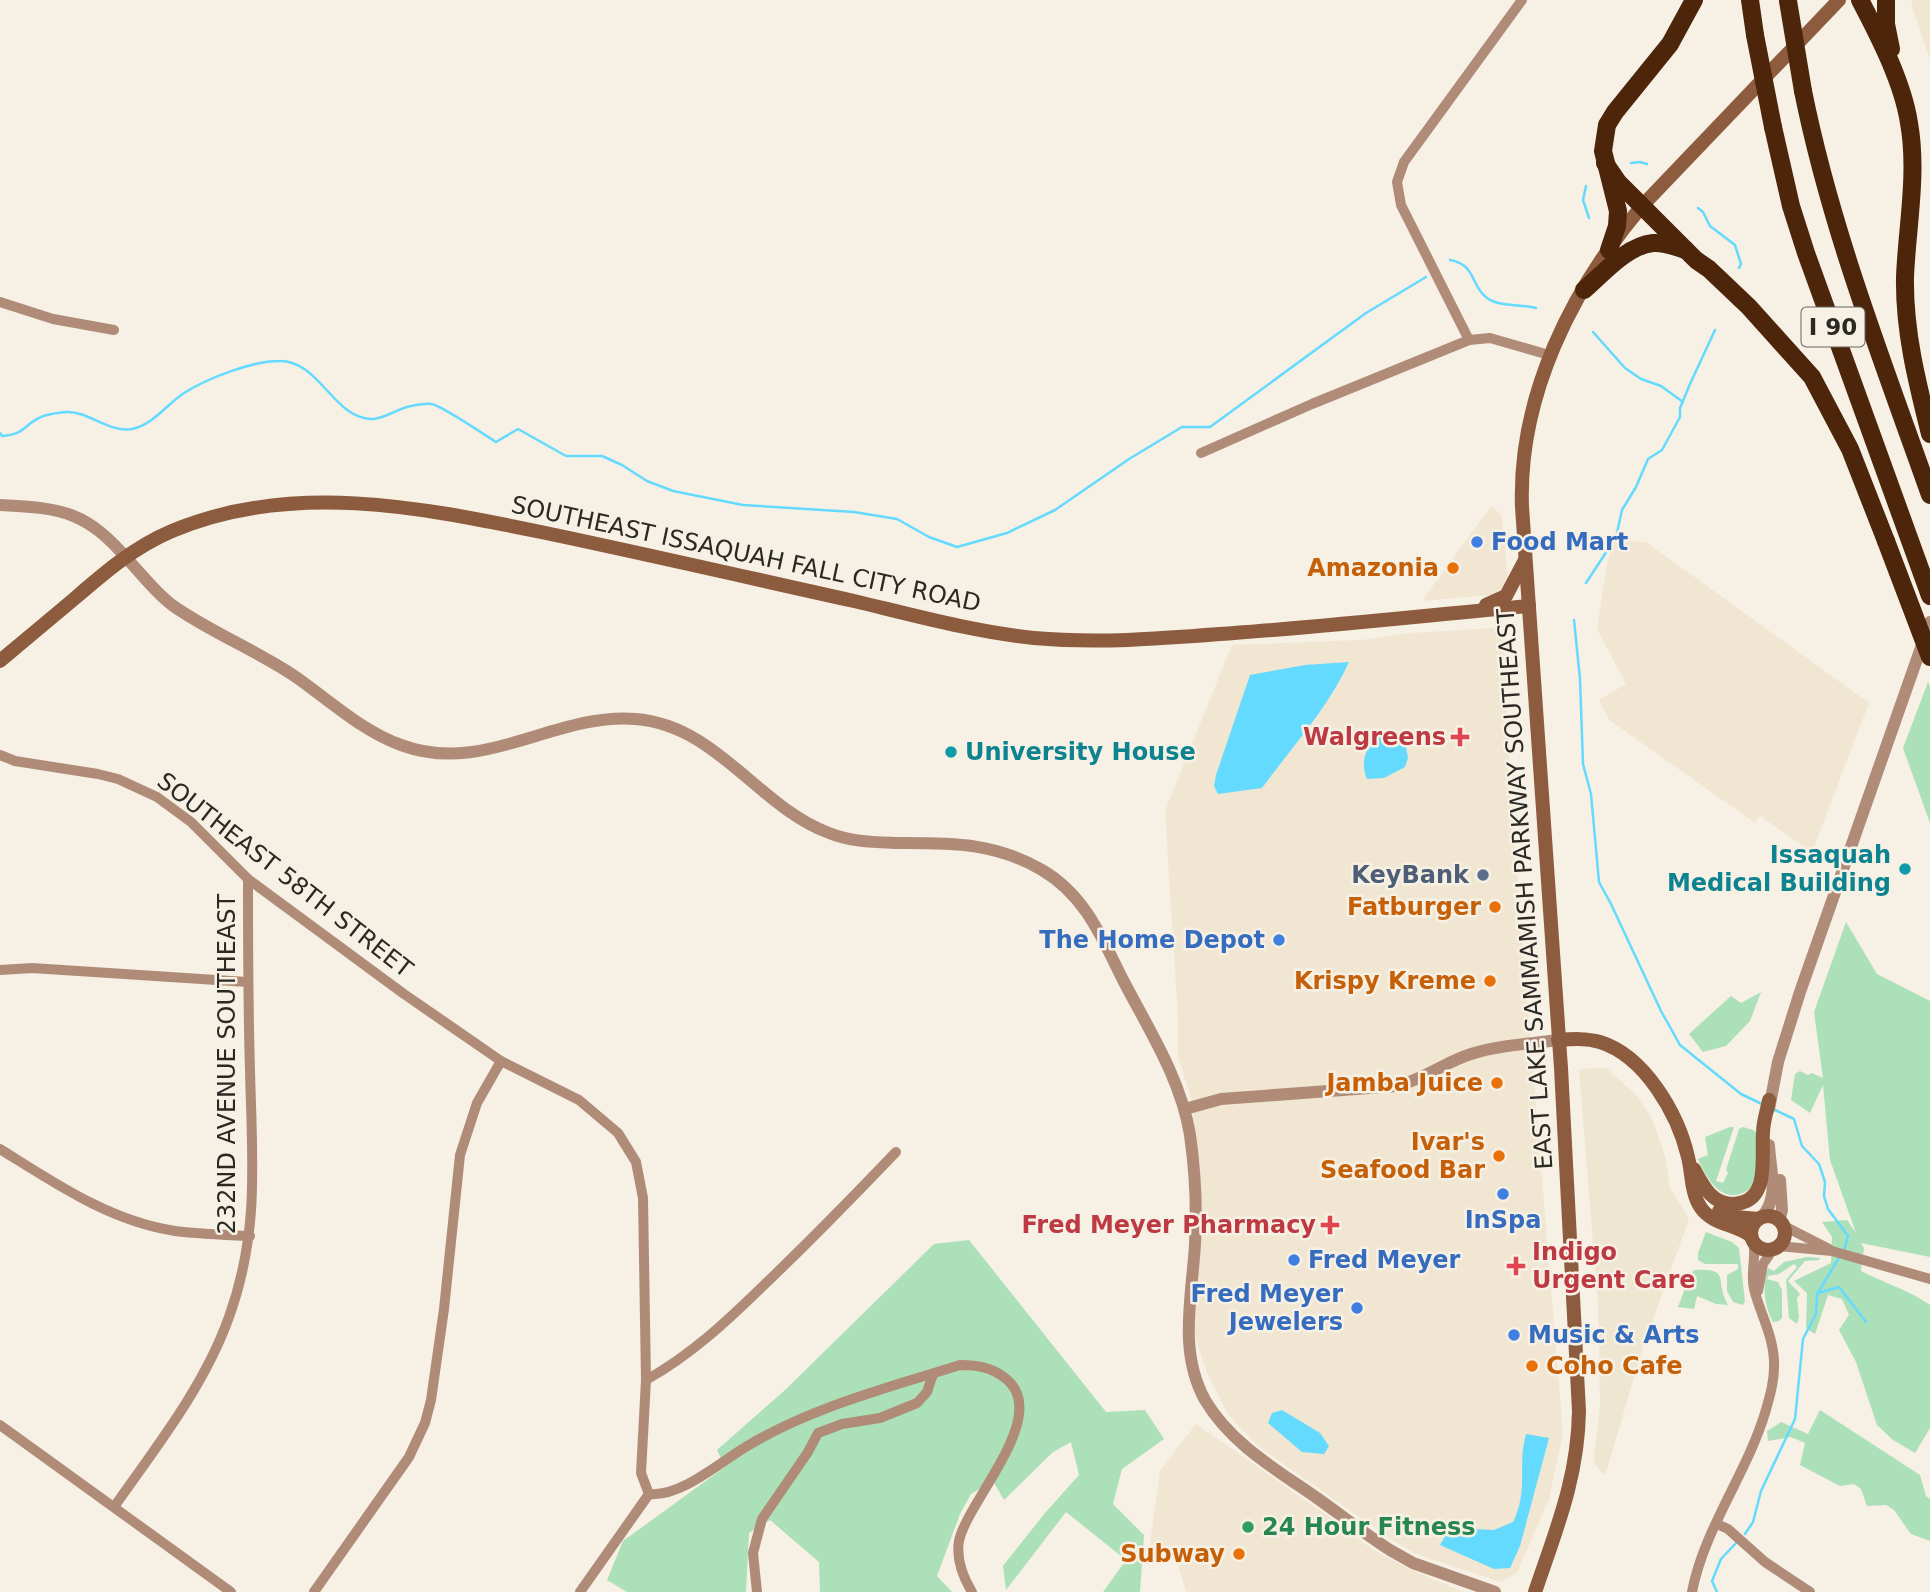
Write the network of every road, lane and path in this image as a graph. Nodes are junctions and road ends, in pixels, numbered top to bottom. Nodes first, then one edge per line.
1 (1522, 0) edge
2 (1694, 0) edge
3 (1750, 0) edge
4 (1788, 0) edge
5 (1860, 0) edge
6 (1886, 0) edge
7 (1840, 1) edge
8 (1895, 77) junction
9 (1605, 163) junction
10 (1642, 206) junction
11 (1609, 250) junction
12 (1691, 255) junction
13 (1584, 290) junction
14 (0, 302) edge
15 (114, 330) dead end
16 (1469, 340) junction
17 (1549, 355) junction
18 (1930, 435) edge
19 (1201, 453) dead end
20 (1930, 495) edge
21 (0, 505) edge
22 (125, 556) junction
23 (1526, 558) junction
24 (1930, 596) edge
25 (1529, 606) junction
26 (1464, 612) junction
27 (1930, 622) edge
28 (1930, 657) edge
29 (0, 661) edge
30 (0, 755) edge
31 (248, 879) junction
32 (0, 970) edge
33 (247, 982) junction
34 (1558, 1040) junction
35 (502, 1061) junction
36 (1770, 1096) joint
37 (1185, 1109) junction
38 (1767, 1121) junction
39 (1769, 1138) junction
40 (0, 1149) edge
41 (896, 1152) dead end
42 (1689, 1159) junction
43 (1694, 1190) junction
44 (1760, 1218) junction
45 (1781, 1223) junction
46 (250, 1236) junction
47 (1752, 1238) junction
48 (1814, 1245) junction
49 (1776, 1247) junction
50 (1930, 1279) edge
51 (1757, 1299) junction
52 (933, 1374) junction
53 (646, 1380) junction
54 (0, 1426) edge
55 (649, 1494) junction
56 (114, 1507) junction
57 (1717, 1524) junction
58 (231, 1592) edge
59 (314, 1592) edge
60 (580, 1592) edge
61 (758, 1592) edge
62 (972, 1592) edge
63 (1495, 1592) edge
64 (1535, 1592) edge
65 (1692, 1592) edge
66 (1810, 1592) edge

1 - 16 street
2 - 9 highway
3 - 24 highway, I 90, bridge
4 - 20 highway, I 90, bridge
5 - 8 highway
6 - 8 highway
7 - 10 main road, EAST LAKE SAMMAMISH PARKWAY SOUTHEAST
8 - 18 highway
9 - 10 highway
9 - 11 highway
10 - 11 main road, EAST LAKE SAMMAMISH PARKWAY SOUTHEAST
10 - 12 highway
11 - 13 main road, EAST LAKE SAMMAMISH PARKWAY SOUTHEAST
12 - 13 highway
12 - 28 highway, bridge
13 - 17 main road, EAST LAKE SAMMAMISH PARKWAY SOUTHEAST
14 - 15 street
16 - 17 street
16 - 19 street
17 - 23 main road, EAST LAKE SAMMAMISH PARKWAY SOUTHEAST
21 - 22 street
22 - 26 main road, SOUTHEAST ISSAQUAH FALL CITY ROAD
22 - 29 main road, SOUTHEAST ISSAQUAH FALL CITY ROAD
22 - 37 street
23 - 25 main road, EAST LAKE SAMMAMISH PARKWAY SOUTHEAST
23 - 26 main road
25 - 26 main road, SOUTHEAST ISSAQUAH FALL CITY ROAD
25 - 34 main road, EAST LAKE SAMMAMISH PARKWAY SOUTHEAST
27 - 36 street
30 - 31 street, SOUTHEAST 58TH STREET
31 - 33 street, 232ND AVENUE SOUTHEAST
31 - 35 street, SOUTHEAST 58TH STREET
32 - 33 street
33 - 46 street, 232ND AVENUE SOUTHEAST
34 - 37 street
34 - 42 main road
34 - 64 main road, EAST LAKE SAMMAMISH PARKWAY SOUTHEAST
35 - 53 street, SOUTHEAST 58TH STREET
35 - 59 street
36 - 38 main road
37 - 63 street
38 - 39 street
38 - 42 main road
39 - 44 street
39 - 45 street
40 - 46 street
41 - 53 street
42 - 43 main road
43 - 44 main road
43 - 47 main road
44 - 45 main road
44 - 47 main road
45 - 48 street
45 - 49 main road
46 - 56 street, 232ND AVENUE SOUTHEAST
47 - 49 main road
47 - 51 street
48 - 49 street
48 - 50 street
49 - 51 street
51 - 57 street
52 - 55 street
52 - 61 street
52 - 62 street
53 - 55 street
54 - 56 street
55 - 60 street
56 - 58 street
57 - 65 street
57 - 66 street

